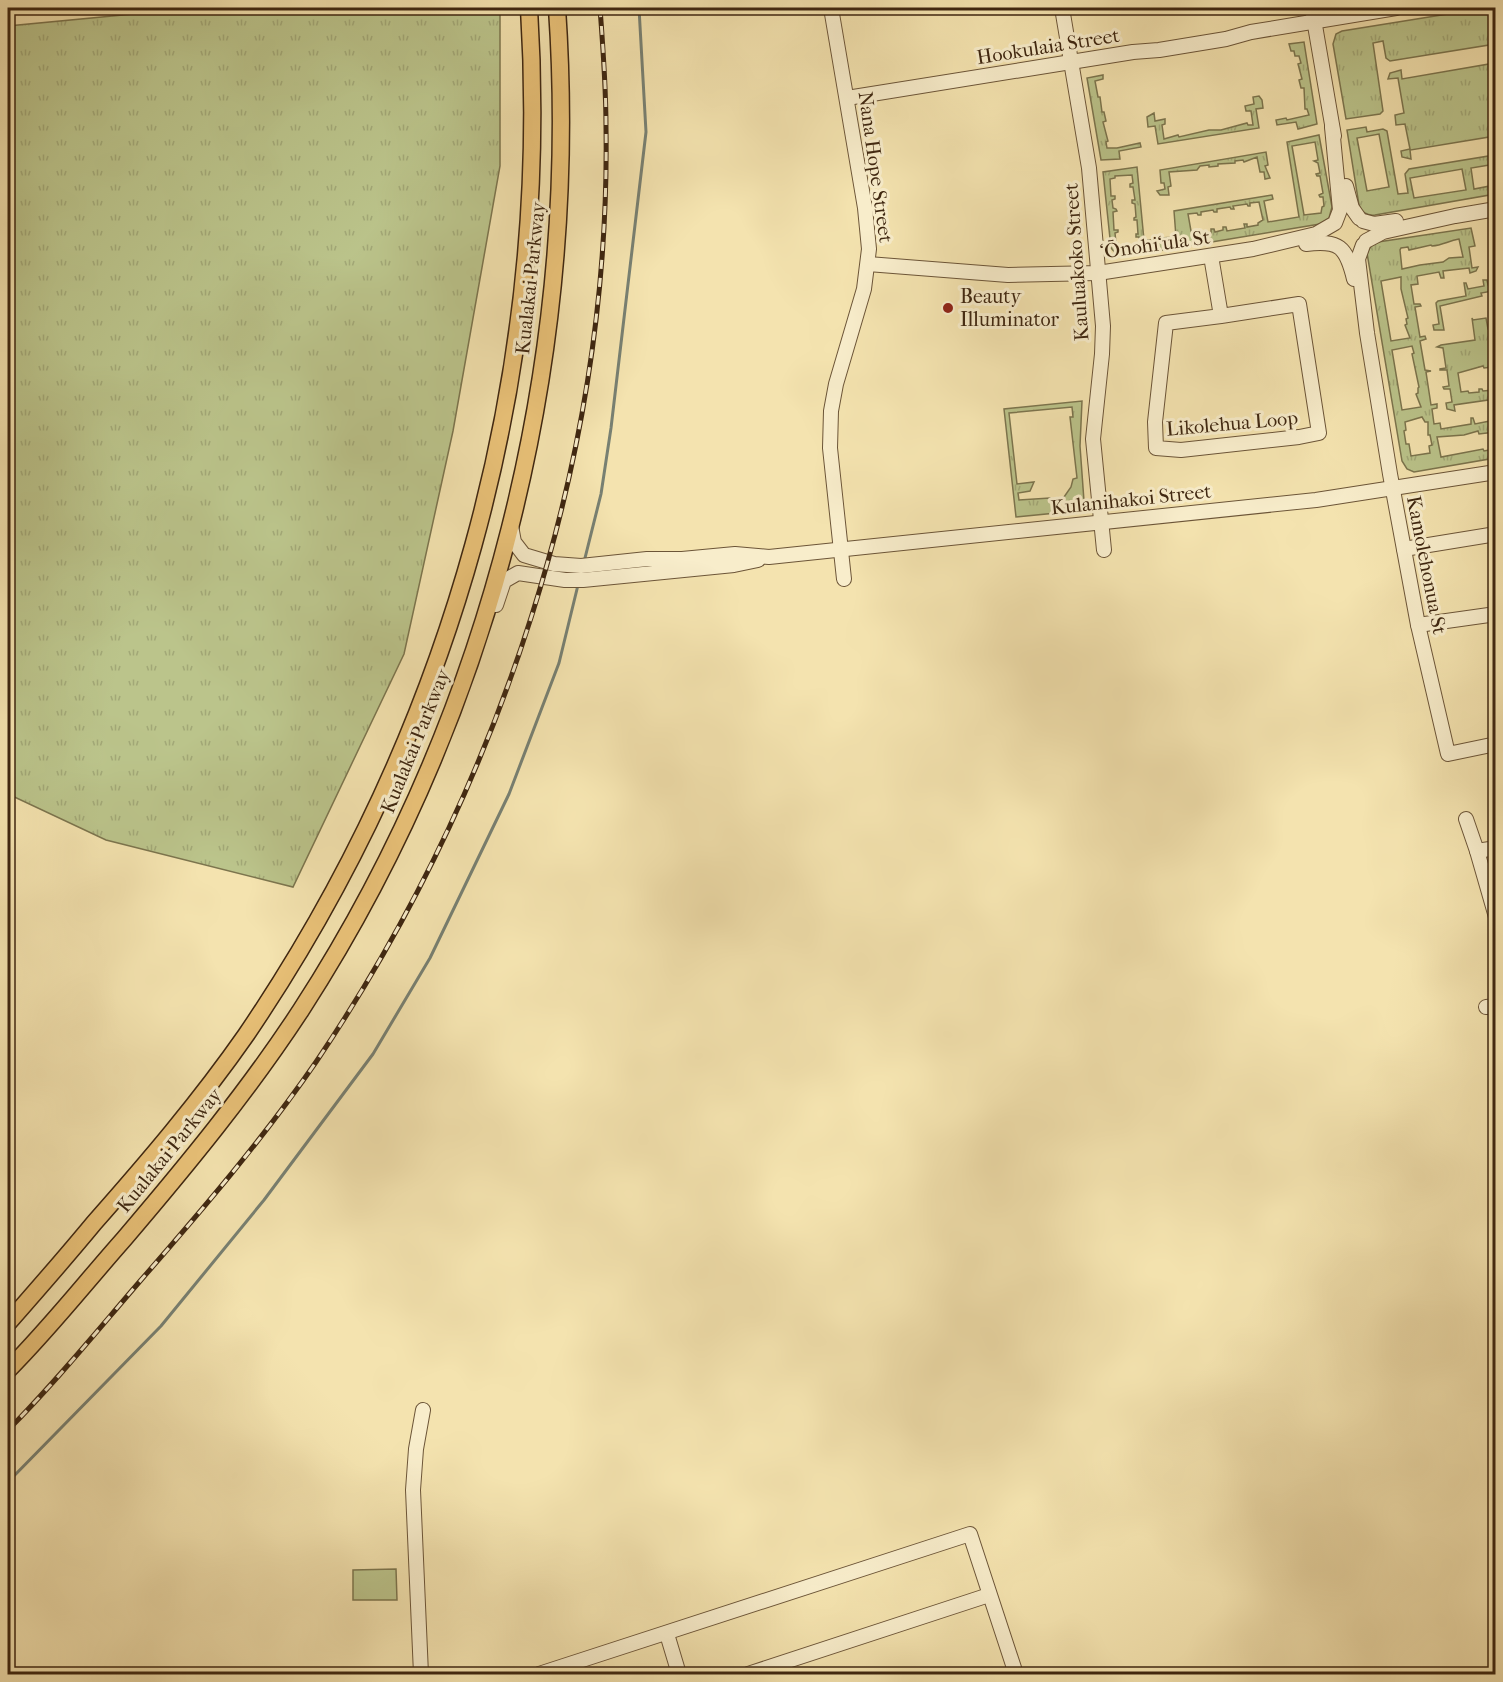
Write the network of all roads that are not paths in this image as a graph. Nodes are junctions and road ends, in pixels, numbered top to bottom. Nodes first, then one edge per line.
1 (529, 8) edge
2 (557, 8) edge
3 (831, 8) edge
4 (1062, 8) edge
5 (1396, 8) edge
6 (1313, 14) edge
7 (1071, 62) junction
8 (847, 98) junction
9 (1332, 127) junction
10 (1496, 209) edge
11 (1455, 216) junction
12 (1361, 219) junction
13 (1335, 223) junction
14 (1364, 243) junction
15 (1339, 247) junction
16 (1253, 249) junction
17 (1211, 256) junction
18 (868, 264) junction
19 (1098, 273) junction
20 (1221, 316) junction
21 (1367, 333) junction
22 (1496, 472) edge
23 (1392, 489) junction
24 (513, 516) junction
25 (1101, 522) junction
26 (1496, 534) edge
27 (841, 549) junction
28 (1404, 549) junction
29 (1104, 550) dead end
30 (769, 557) junction
31 (844, 579) dead end
32 (1496, 614) edge
33 (1418, 625) junction
34 (444, 732) junction
35 (1496, 744) edge
36 (1466, 819) dead end
37 (1496, 848) edge
38 (1477, 851) junction
39 (1496, 917) edge
40 (8, 1323) edge
41 (8, 1370) edge
42 (423, 1410) dead end
43 (989, 1595) junction
44 (667, 1634) junction
45 (421, 1674) edge
46 (539, 1674) edge
47 (679, 1674) edge
48 (748, 1674) edge
49 (1016, 1674) edge

1 - 40 main road, Kualakai Parkway
2 - 24 main road, Kualakai Parkway
3 - 8 street, Nana Hope Street
4 - 7 street, Kauluakoko Street
5 - 6 street, Hookulaia Street
6 - 7 street, Hookulaia Street
6 - 9 street
7 - 8 street, Hookulaia Street
7 - 19 street, Kauluakoko Street
8 - 18 street, Nana Hope Street
9 - 12 street
9 - 13 street
10 - 11 street
11 - 12 street
11 - 14 street
12 - 13 street
12 - 14 street
13 - 15 street
13 - 16 street, ‘Ōnohi‘ula St
14 - 15 street
14 - 21 street, Kamolehonua St
15 - 16 street
15 - 21 street, Kamolehonua St
16 - 17 street, ‘Ōnohi‘ula St
17 - 19 street, ‘Ōnohi‘ula St
17 - 20 street
18 - 19 street, ‘Ōnohi‘ula St
18 - 27 street, Nana Hope Street
19 - 25 street, Kauluakoko Street
20 - 20 street, Likolehua Loop
21 - 23 street, Kamolehonua St
22 - 23 street, Kulanihakoi Street
23 - 25 street, Kulanihakoi Street
23 - 28 street, Kamolehonua St
24 - 30 street, Kulanihakoi Street
24 - 34 main road, Kualakai Parkway
25 - 27 street, Kulanihakoi Street
25 - 29 street, Kauluakoko Street
26 - 28 street
27 - 30 street, Kulanihakoi Street
27 - 31 street, Nana Hope Street
28 - 33 street, Kamolehonua St
30 - 34 street, Kulanihakoi Street
32 - 33 street
33 - 35 street, Kamolehonua St
34 - 41 main road, Kualakai Parkway
36 - 38 street
37 - 38 street
38 - 39 street
42 - 45 street
43 - 44 street
43 - 48 street
43 - 49 street
44 - 46 street
44 - 47 street

